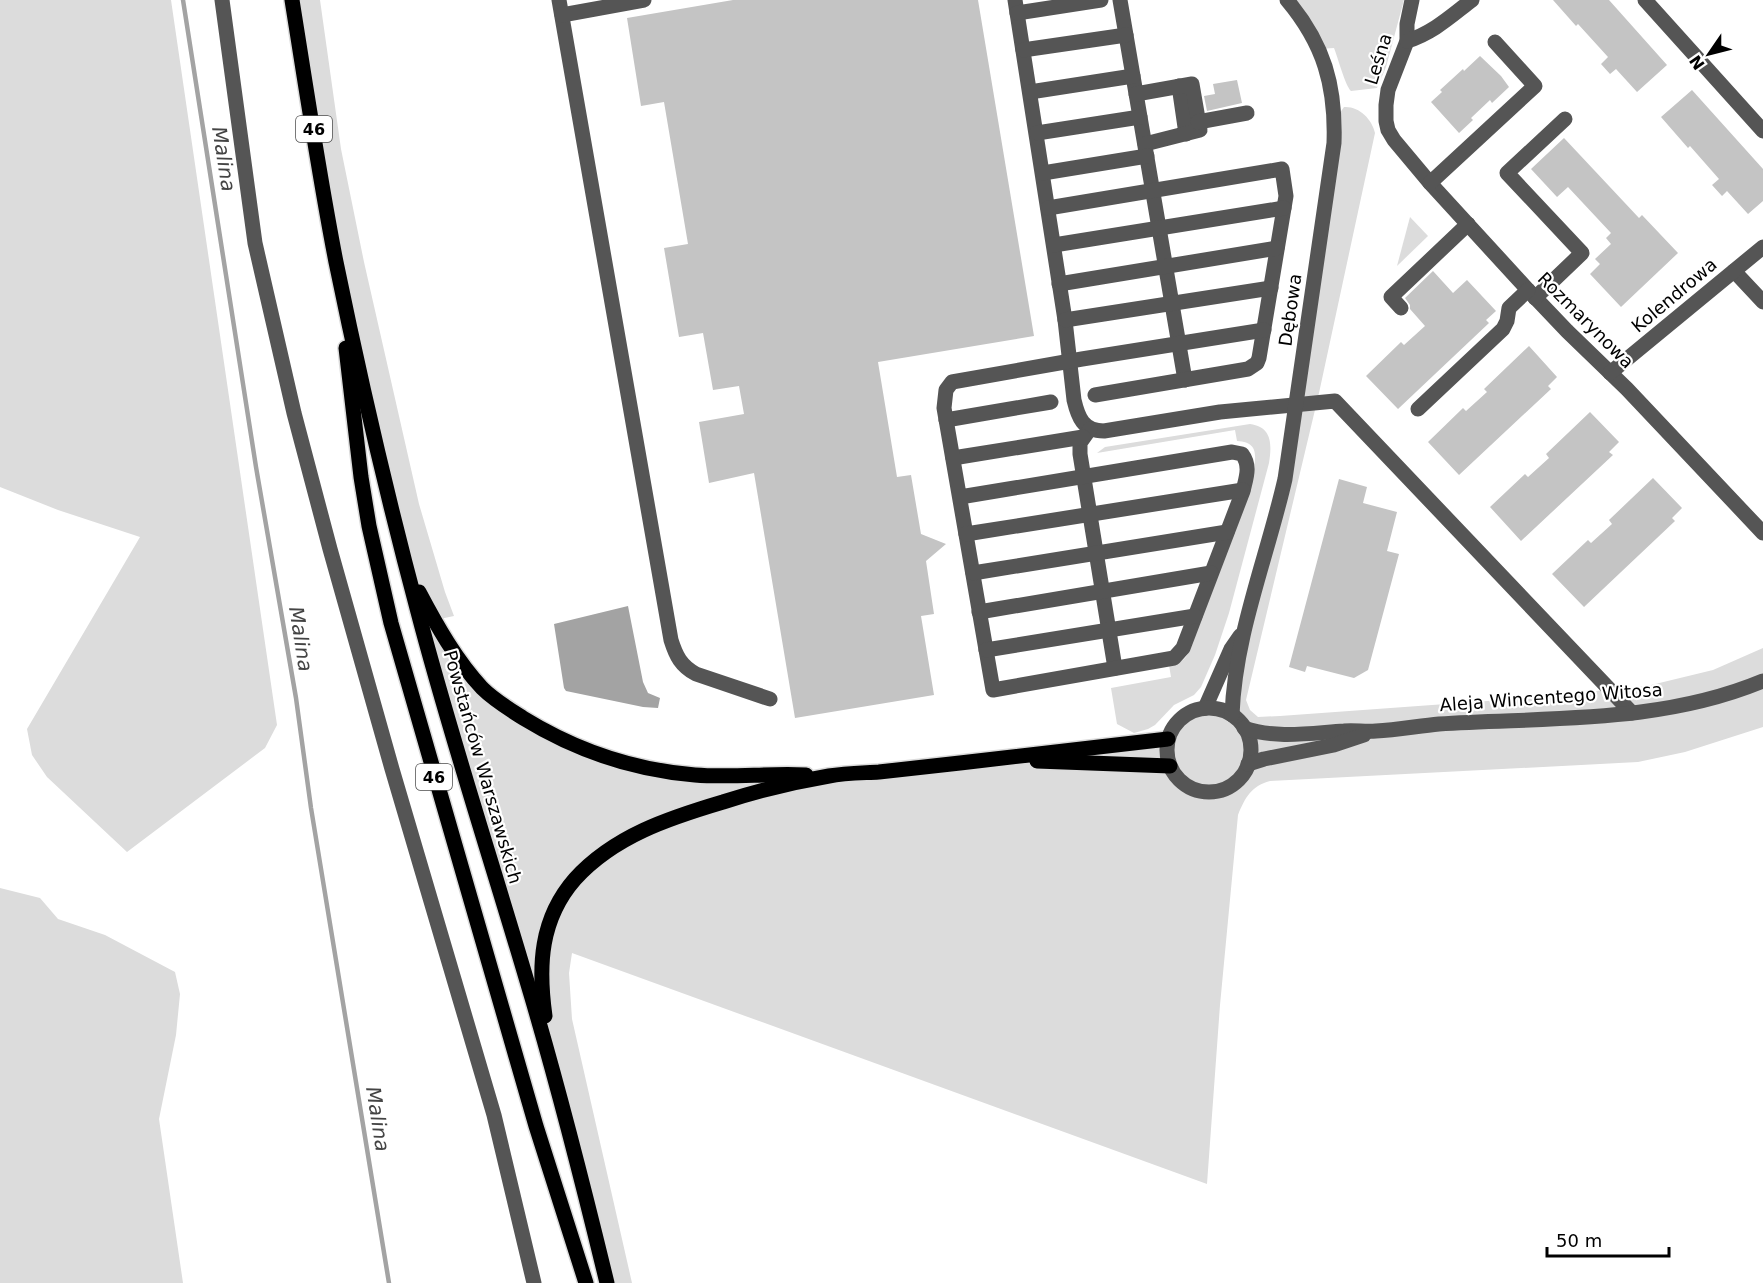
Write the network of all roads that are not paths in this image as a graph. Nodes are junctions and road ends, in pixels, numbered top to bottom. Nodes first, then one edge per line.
1 (222, 0) edge
2 (292, 0) edge
3 (644, 0) edge
4 (1101, 0) edge
5 (1120, 0) edge
6 (1287, 0) edge
7 (1412, 0) edge
8 (1472, 0) edge
9 (1645, 0) edge
10 (1016, 6) edge
11 (561, 8) edge
12 (1126, 35) junction
13 (1407, 41) junction
14 (1495, 42) dead end
15 (1023, 50) junction
16 (1133, 76) junction
17 (1179, 86) junction
18 (1030, 92) junction
19 (1136, 94) junction
20 (1247, 113) dead end
21 (1140, 117) junction
22 (1565, 119) dead end
23 (1198, 122) junction
24 (1388, 130) joint
25 (1763, 131) edge
26 (1037, 133) junction
27 (1186, 134) junction
28 (1146, 150) junction
29 (1043, 173) junction
30 (1430, 183) junction
31 (1152, 191) junction
32 (1048, 208) junction
33 (1284, 208) junction
34 (1467, 224) junction
35 (1159, 228) junction
36 (1054, 245) junction
37 (1763, 247) edge
38 (1277, 248) junction
39 (336, 259) junction
40 (1165, 266) junction
41 (1734, 270) junction
42 (1059, 284) junction
43 (1271, 288) junction
44 (1532, 294) junction
45 (1763, 302) edge
46 (1172, 303) junction
47 (1401, 308) dead end
48 (1065, 320) junction
49 (1264, 330) junction
50 (1178, 344) junction
51 (1070, 361) junction
52 (1610, 373) junction
53 (1185, 380) junction
54 (1095, 394) dead end
55 (1052, 402) dead end
56 (1297, 404) junction
57 (1418, 409) dead end
58 (946, 420) junction
59 (1087, 433) junction
60 (953, 458) junction
61 (1083, 477) junction
62 (1243, 490) junction
63 (960, 497) junction
64 (1089, 514) junction
65 (1227, 532) junction
66 (1763, 533) edge
67 (966, 534) junction
68 (1096, 552) junction
69 (407, 569) junction
70 (973, 573) junction
71 (1211, 573) junction
72 (1102, 592) junction
73 (979, 612) junction
74 (1195, 616) junction
75 (1109, 629) junction
76 (1243, 631) junction
77 (986, 651) junction
78 (1115, 668) junction
79 (1763, 681) edge
80 (770, 699) dead end
81 (1205, 708) junction
82 (1632, 713) junction
83 (1232, 715) junction
84 (1244, 728) junction
85 (1375, 731) junction
86 (1168, 739) junction
87 (1011, 758) junction
88 (1248, 764) junction
89 (1170, 766) junction
90 (830, 776) junction
91 (567, 1121) junction
92 (534, 1283) edge
93 (586, 1283) edge
94 (607, 1283) edge

1 - 92 street
2 - 39 main road, Powstańców Warszawskich / 46
3 - 11 street
4 - 10 street
5 - 12 street
6 - 56 street, Dębowa
7 - 13 street, Leśna
8 - 13 street
9 - 25 street
10 - 15 street
11 - 80 street
12 - 15 street
12 - 16 street
13 - 24 street, Leśna
14 - 30 street
15 - 18 street
16 - 18 street
16 - 19 street
17 - 19 street
17 - 23 street
17 - 27 street
18 - 26 street
19 - 21 street
20 - 23 street
21 - 26 street
21 - 28 street
22 - 44 street
23 - 27 street
24 - 30 street, Rozmarynowa
26 - 29 street
27 - 28 street
28 - 29 street
28 - 31 street
29 - 32 street
30 - 34 street, Rozmarynowa
31 - 32 street
31 - 33 street
31 - 35 street
32 - 36 street
33 - 35 street
33 - 38 street
34 - 44 street, Rozmarynowa
34 - 47 street
35 - 36 street
35 - 40 street
36 - 42 street
37 - 41 street, Kolendrowa
38 - 40 street
38 - 43 street
39 - 69 main road, Powstańców Warszawskich / 46
39 - 93 main road, Powstańców Warszawskich / 46
40 - 42 street
40 - 46 street
41 - 45 street
41 - 52 street, Kolendrowa
42 - 48 street
43 - 46 street
43 - 49 street
44 - 52 street, Rozmarynowa
44 - 57 street
46 - 48 street
46 - 50 street
48 - 51 street
49 - 50 street
49 - 53 street
50 - 51 street
50 - 53 street
51 - 58 street
51 - 59 street
52 - 66 street, Rozmarynowa
53 - 54 street
55 - 58 street
56 - 59 street
56 - 76 street, Dębowa
56 - 82 street
58 - 60 street
59 - 60 street
59 - 61 street
60 - 63 street
61 - 62 street
61 - 63 street
61 - 64 street
62 - 64 street
62 - 65 street
63 - 67 street
64 - 67 street
64 - 68 street
65 - 68 street
65 - 71 street
67 - 70 street
68 - 70 street
68 - 72 street
69 - 90 main road
69 - 91 main road, Powstańców Warszawskich / 46
70 - 73 street
71 - 72 street
71 - 74 street
72 - 73 street
72 - 75 street
73 - 77 street
74 - 75 street
74 - 78 street
75 - 77 street
75 - 78 street
76 - 81 street, Dębowa
76 - 83 street, Dębowa
77 - 78 street
79 - 82 street, Aleja Wincentego Witosa
81 - 83 street
81 - 86 street
82 - 85 street, Aleja Wincentego Witosa
83 - 84 street
84 - 85 street, Aleja Wincentego Witosa
84 - 88 street
85 - 88 street, Aleja Wincentego Witosa
86 - 87 main road
86 - 89 street
87 - 89 main road
87 - 90 main road
88 - 89 street
90 - 91 main road
91 - 94 main road, Powstańców Warszawskich / 46

